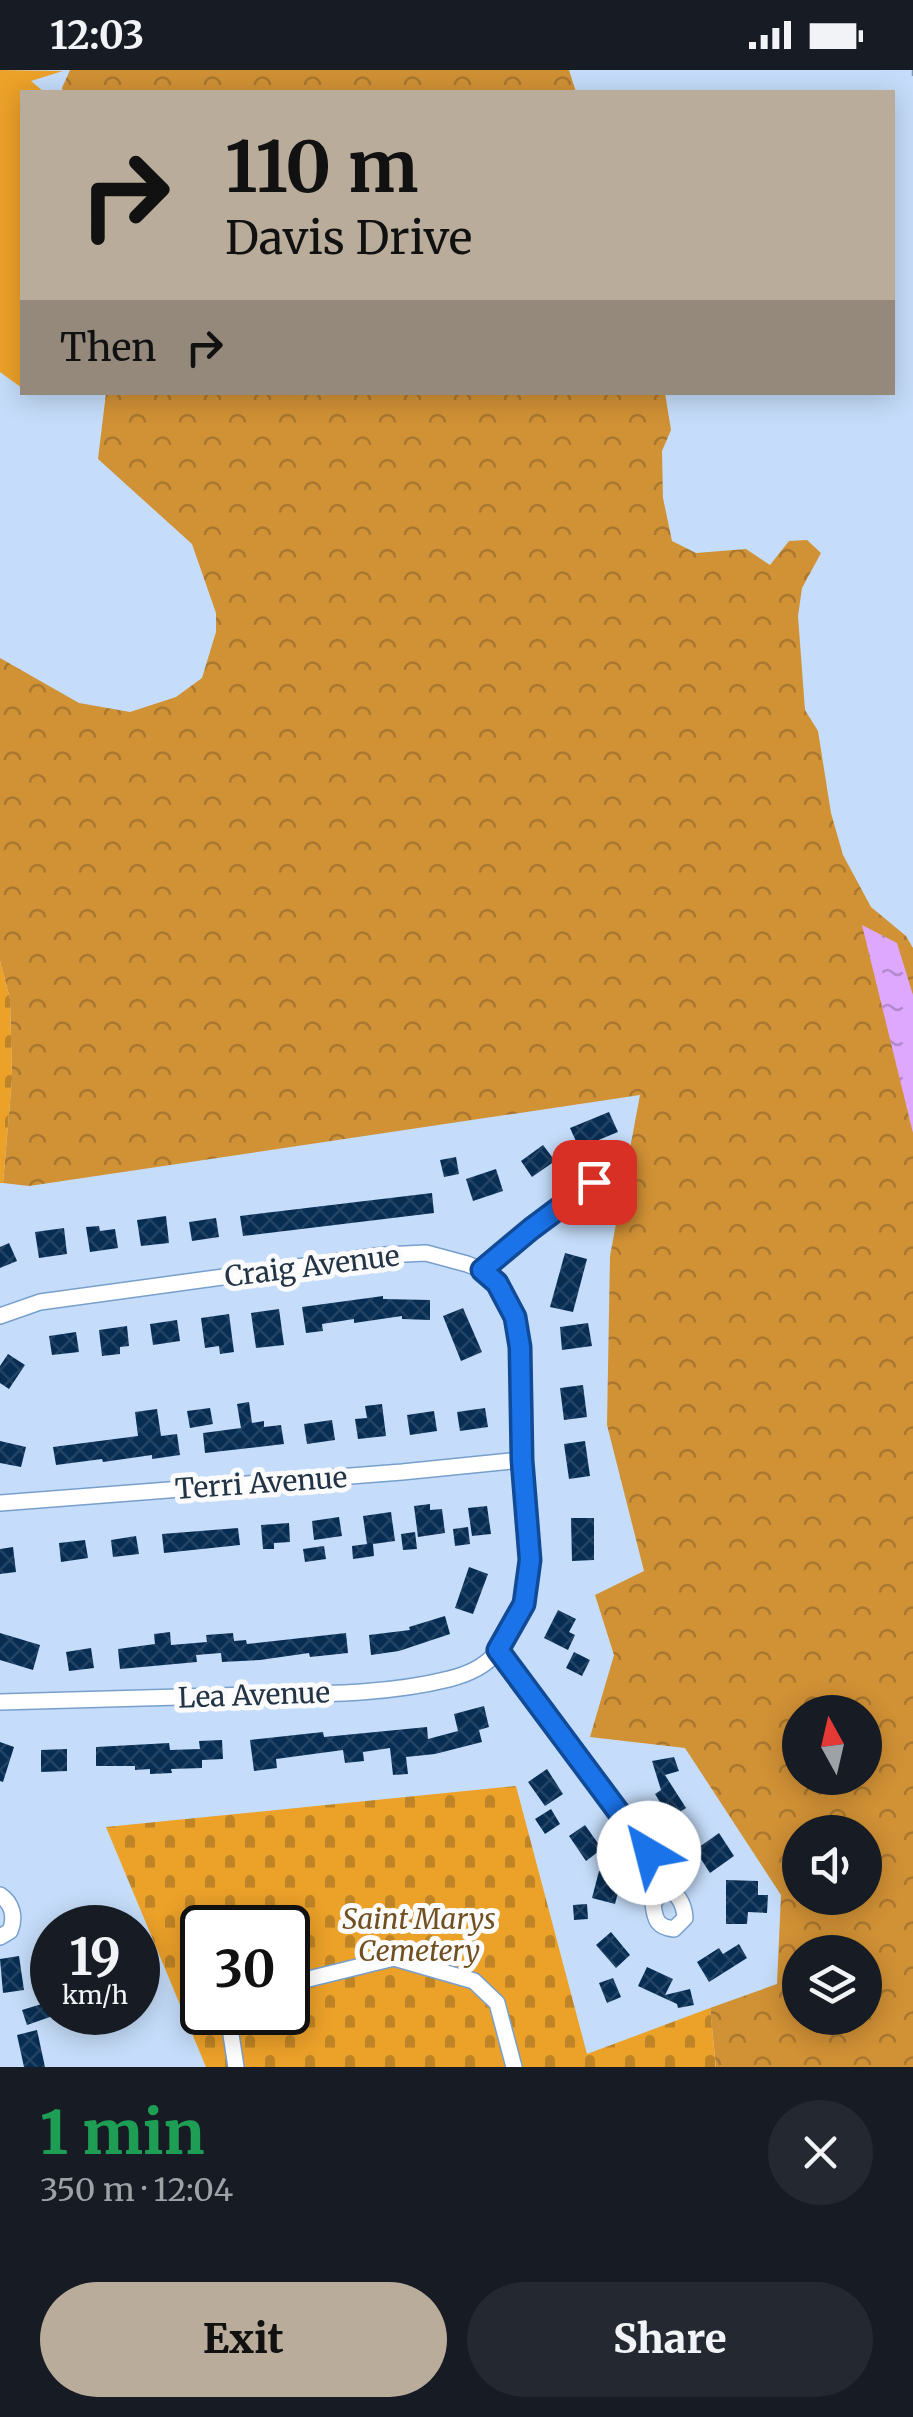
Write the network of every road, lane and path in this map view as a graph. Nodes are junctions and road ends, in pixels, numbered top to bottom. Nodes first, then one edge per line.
1 (913, 70) edge
2 (913, 76) edge
3 (594, 1182) dead end
4 (482, 1270) junction
5 (0, 1316) edge
6 (522, 1460) junction
7 (0, 1503) edge
8 (498, 1650) junction
9 (0, 1702) edge
10 (664, 1887) dead end
11 (0, 1895) edge
12 (0, 1937) edge
13 (310, 1979) edge
14 (231, 2035) edge
15 (236, 2067) edge
16 (514, 2067) edge

1 - 2 path
3 - 4 street
4 - 5 street, Craig Avenue
4 - 6 street
6 - 7 street, Terri Avenue
6 - 8 street
8 - 9 street, Lea Avenue
8 - 10 street
11 - 12 street
13 - 16 street
14 - 15 street

